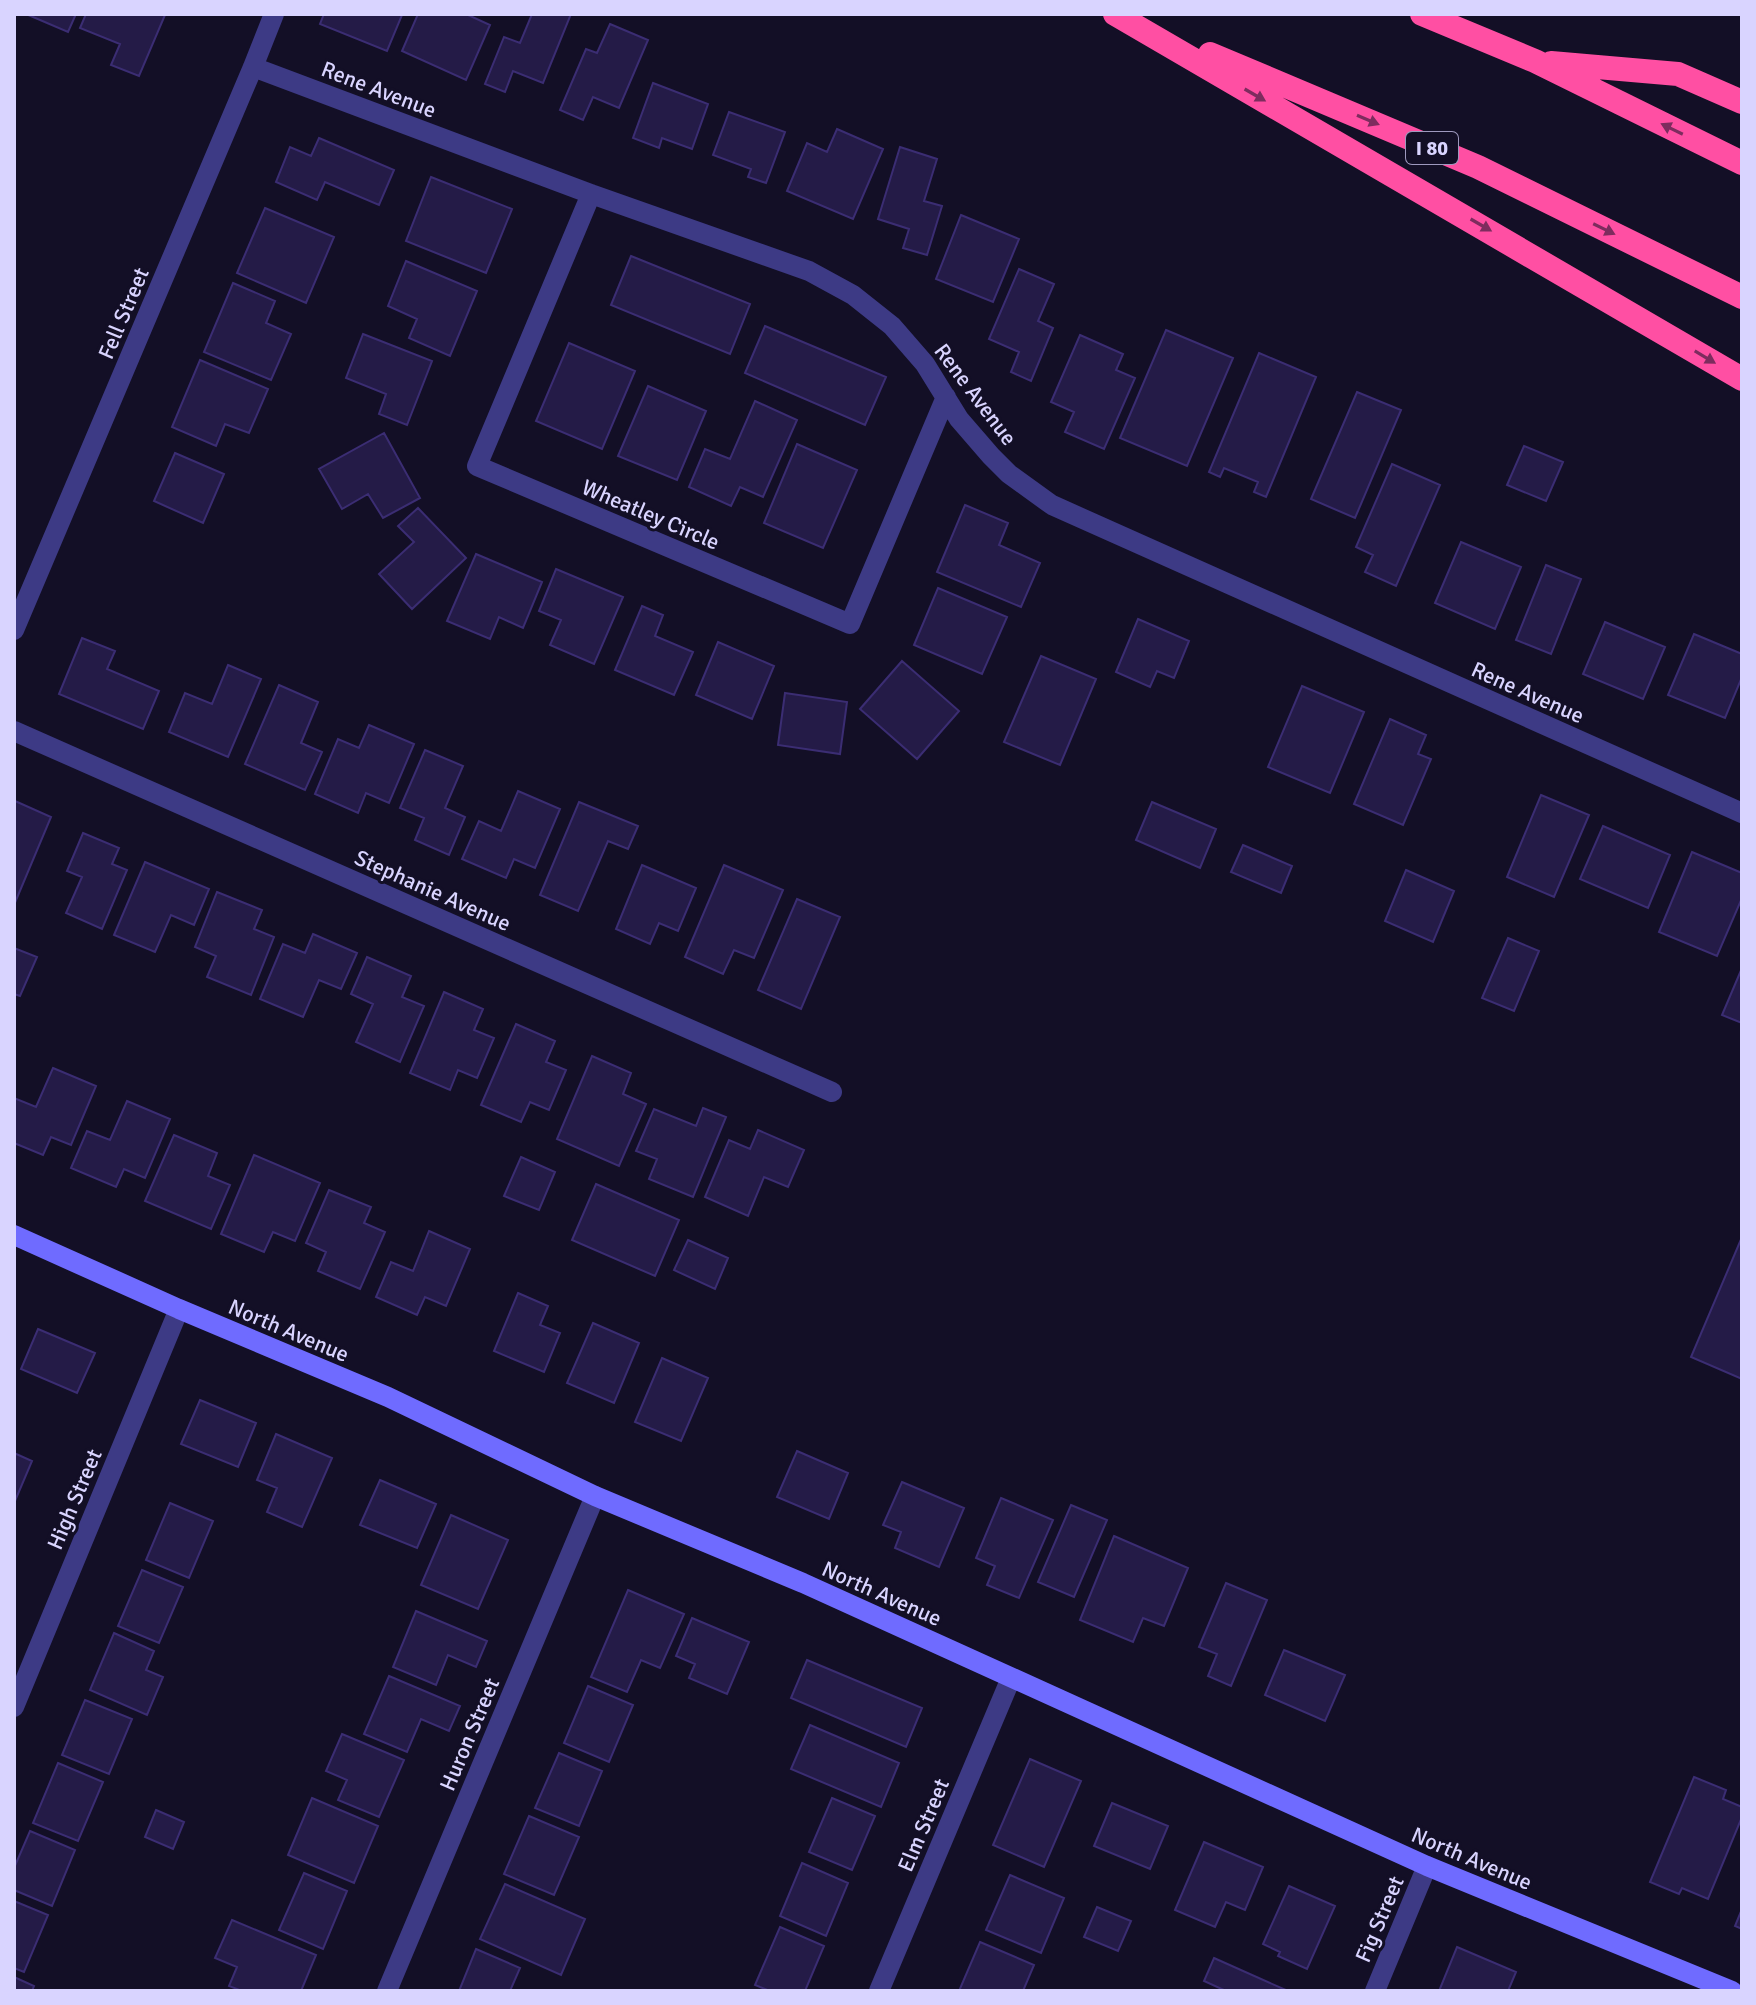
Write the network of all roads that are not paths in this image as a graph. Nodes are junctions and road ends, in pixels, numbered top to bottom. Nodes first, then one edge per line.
1 (274, 14) edge
2 (1115, 14) edge
3 (1422, 14) edge
4 (1535, 61) junction
5 (253, 67) junction
6 (1742, 102) edge
7 (1742, 163) edge
8 (591, 194) junction
9 (1742, 297) edge
10 (1742, 379) edge
11 (946, 397) junction
12 (14, 630) edge
13 (14, 731) edge
14 (1742, 813) edge
15 (832, 1092) dead end
16 (14, 1235) edge
17 (179, 1309) junction
18 (595, 1496) junction
19 (1011, 1678) junction
20 (14, 1707) edge
21 (1427, 1866) junction
22 (387, 1991) edge
23 (879, 1991) edge
24 (1375, 1991) edge
25 (1732, 1991) edge

1 - 5 street, Fell Street
2 -> 9 highway, I 80
2 -> 10 highway
3 - 4 highway
4 - 6 highway
7 -> 4 highway
5 - 8 street, Rene Avenue
5 - 12 street, Fell Street
8 - 11 street, Rene Avenue
8 - 11 street, Wheatley Circle
11 - 14 street, Rene Avenue
13 - 15 street, Stephanie Avenue
16 - 17 street, North Avenue
17 - 18 street, North Avenue
17 - 20 street, High Street
18 - 19 street, North Avenue
18 - 22 street, Huron Street
19 - 21 street, North Avenue
19 - 23 street, Elm Street
21 - 24 street, Fig Street
21 - 25 street, North Avenue

